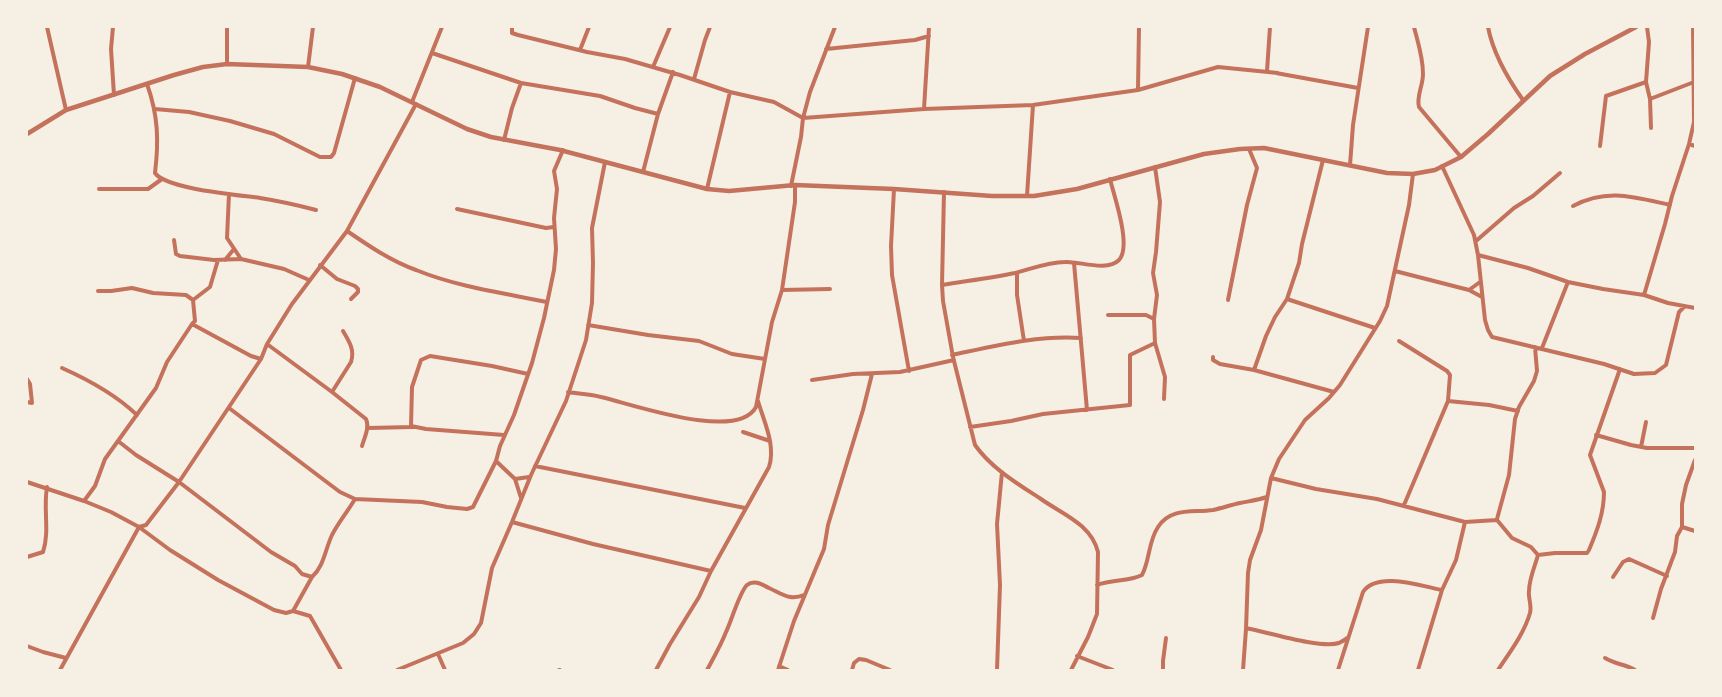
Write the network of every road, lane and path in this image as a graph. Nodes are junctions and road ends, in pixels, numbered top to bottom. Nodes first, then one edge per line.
1 (47, 27) edge
2 (113, 27) edge
3 (227, 27) edge
4 (313, 27) edge
5 (442, 27) edge
6 (512, 27) edge
7 (589, 27) edge
8 (670, 27) edge
9 (710, 27) edge
10 (835, 27) edge
11 (929, 27) edge
12 (1139, 27) edge
13 (1270, 27) edge
14 (1368, 27) edge
15 (1414, 27) edge
16 (1488, 27) edge
17 (1636, 27) edge
18 (1647, 27) edge
19 (1693, 27) edge
20 (929, 36) junction
21 (826, 49) junction
22 (580, 50) junction
23 (432, 53) junction
24 (227, 64) junction
25 (308, 67) junction
26 (653, 67) junction
27 (673, 72) junction
28 (1278, 73) junction
29 (355, 78) junction
30 (694, 79) junction
31 (521, 82) junction
32 (1646, 82) junction
33 (1694, 82) edge
34 (147, 84) junction
35 (1358, 88) junction
36 (1138, 90) junction
37 (730, 92) junction
38 (114, 94) junction
39 (1650, 99) junction
40 (1523, 100) junction
41 (414, 103) junction
42 (1033, 105) junction
43 (155, 109) junction
44 (924, 109) junction
45 (66, 110) junction
46 (658, 114) junction
47 (803, 117) junction
48 (1651, 128) dead end
49 (27, 134) edge
50 (504, 140) junction
51 (1689, 144) junction
52 (1600, 146) dead end
53 (1695, 146) edge
54 (1249, 149) junction
55 (563, 150) junction
56 (1461, 157) junction
57 (1323, 160) junction
58 (605, 162) junction
59 (1350, 165) junction
60 (1155, 166) junction
61 (1442, 166) junction
62 (643, 172) junction
63 (1560, 173) dead end
64 (1413, 174) junction
65 (162, 179) junction
66 (1110, 179) junction
67 (793, 185) junction
68 (99, 189) dead end
69 (707, 189) junction
70 (894, 189) junction
71 (944, 192) junction
72 (229, 194) junction
73 (1027, 196) junction
74 (1670, 204) junction
75 (1573, 206) dead end
76 (457, 209) dead end
77 (316, 210) dead end
78 (554, 226) junction
79 (347, 231) junction
80 (174, 240) dead end
81 (1475, 242) junction
82 (234, 249) junction
83 (1478, 255) junction
84 (241, 259) junction
85 (218, 260) junction
86 (225, 260) junction
87 (1074, 263) junction
88 (320, 265) junction
89 (1395, 271) junction
90 (1017, 273) junction
91 (309, 280) junction
92 (1480, 281) junction
93 (1568, 282) junction
94 (942, 285) junction
95 (830, 289) dead end
96 (782, 290) junction
97 (1468, 290) junction
98 (98, 291) dead end
99 (1644, 295) junction
100 (1482, 297) junction
101 (351, 299) dead end
102 (1287, 299) junction
103 (193, 300) junction
104 (1228, 300) dead end
105 (547, 302) junction
106 (1674, 305) junction
107 (1684, 307) junction
108 (1695, 308) edge
109 (1155, 311) junction
110 (1679, 312) junction
111 (1108, 315) dead end
112 (1146, 315) junction
113 (1154, 319) junction
114 (192, 324) junction
115 (588, 325) junction
116 (1375, 328) junction
117 (343, 331) dead end
118 (1081, 338) junction
119 (1024, 341) junction
120 (1400, 341) dead end
121 (1155, 343) junction
122 (267, 344) junction
123 (1535, 347) junction
124 (1542, 348) junction
125 (952, 355) junction
126 (1213, 357) dead end
127 (765, 358) junction
128 (261, 359) junction
129 (954, 360) junction
130 (62, 368) dead end
131 (1620, 369) junction
132 (1254, 370) junction
133 (909, 371) junction
134 (528, 374) junction
135 (872, 374) junction
136 (27, 379) edge
137 (812, 380) dead end
138 (332, 392) junction
139 (568, 392) junction
140 (1334, 392) junction
141 (1164, 399) dead end
142 (757, 400) junction
143 (1448, 401) junction
144 (27, 402) edge
145 (229, 408) junction
146 (1087, 410) junction
147 (1518, 411) junction
148 (137, 415) junction
149 (1646, 422) dead end
150 (970, 427) junction
151 (368, 428) junction
152 (414, 428) junction
153 (743, 432) dead end
154 (504, 435) junction
155 (1596, 435) junction
156 (118, 441) junction
157 (770, 441) junction
158 (362, 446) dead end
159 (1641, 447) junction
160 (1695, 448) edge
161 (1695, 460) edge
162 (495, 461) junction
163 (535, 466) junction
164 (1002, 471) junction
165 (530, 477) junction
166 (1271, 478) junction
167 (515, 479) junction
168 (27, 482) edge
169 (179, 482) junction
170 (47, 487) junction
171 (1267, 497) junction
172 (354, 499) junction
173 (521, 499) junction
174 (84, 501) junction
175 (1404, 505) junction
176 (745, 508) junction
177 (1497, 520) junction
178 (512, 522) junction
179 (1465, 522) junction
180 (146, 525) junction
181 (139, 527) junction
182 (1682, 527) junction
183 (1695, 531) edge
184 (147, 534) junction
185 (1538, 555) junction
186 (27, 557) edge
187 (711, 571) junction
188 (1667, 576) junction
189 (1613, 577) dead end
190 (312, 578) junction
191 (1097, 585) junction
192 (1442, 590) junction
193 (805, 594) junction
194 (293, 611) junction
195 (1653, 618) dead end
196 (1246, 628) junction
197 (1166, 638) dead end
198 (1348, 638) junction
199 (27, 646) edge
200 (438, 654) junction
201 (1077, 656) junction
202 (66, 658) junction
203 (1605, 658) dead end
204 (778, 668) edge
205 (60, 670) edge
206 (341, 670) edge
207 (397, 670) edge
208 (445, 670) edge
209 (656, 670) edge
210 (707, 670) edge
211 (788, 670) edge
212 (852, 670) edge
213 (890, 670) edge
214 (997, 670) edge
215 (1071, 670) edge
216 (1113, 670) edge
217 (1163, 670) edge
218 (1243, 670) edge
219 (1338, 670) edge
220 (1418, 670) edge
221 (1498, 670) edge
222 (1635, 670) edge

1 - 45 street
2 - 38 street
3 - 24 street
4 - 25 street
5 - 23 street
6 - 22 street
7 - 22 street
8 - 26 street
9 - 30 street
10 - 21 street
11 - 20 street
12 - 36 street
13 - 28 street
14 - 35 street
15 - 56 street
16 - 40 street
17 - 40 street
18 - 32 street
19 - 33 street
20 - 21 street
20 - 44 street
21 - 47 street
22 - 26 street
23 - 31 street
23 - 41 street
24 - 25 street
24 - 34 street
25 - 29 street
26 - 27 street
27 - 30 street
27 - 46 street
28 - 35 street
28 - 36 street
29 - 41 street
29 - 43 street
30 - 37 street
31 - 46 street
31 - 50 street
32 - 39 street
32 - 52 street
33 - 39 street
33 - 51 street
34 - 38 street
34 - 43 street
35 - 59 street
36 - 42 street
37 - 47 street
37 - 69 street
38 - 45 street
39 - 48 street
40 - 56 street
41 - 50 street
41 - 79 street
42 - 44 street
42 - 73 street
43 - 65 street
44 - 47 street
45 - 49 street
46 - 62 street
47 - 67 street
50 - 55 street
51 - 53 street
51 - 74 street
54 - 57 street
54 - 60 street
54 - 104 street
55 - 58 street
55 - 78 street
56 - 61 street
57 - 59 street
57 - 102 street
58 - 62 street
58 - 115 street
59 - 64 street
60 - 66 street
60 - 109 street
61 - 64 street
61 - 81 street
62 - 69 street
63 - 81 street
64 - 89 street
65 - 68 street
65 - 72 street
66 - 73 street
66 - 87 street
67 - 69 street
67 - 70 street
67 - 96 street
70 - 71 street
70 - 133 street
71 - 73 street
71 - 94 street
72 - 77 street
72 - 82 street
74 - 75 street
74 - 99 street
76 - 78 street
78 - 105 street
79 - 88 street
79 - 105 street
80 - 85 street
81 - 83 street
82 - 84 street
82 - 86 street
83 - 92 street
83 - 93 street
84 - 86 street
84 - 91 street
85 - 86 street
85 - 103 street
87 - 90 street
87 - 118 street
88 - 91 street
88 - 101 street
89 - 97 street
89 - 116 street
90 - 94 street
90 - 119 street
91 - 122 street
92 - 97 street
92 - 100 street
93 - 99 street
93 - 124 street
94 - 125 street
95 - 96 street
96 - 127 street
97 - 100 street
98 - 103 street
99 - 106 street
100 - 123 street
102 - 116 street
102 - 132 street
103 - 114 street
105 - 134 street
106 - 107 street
106 - 110 street
107 - 108 street
107 - 110 street
109 - 112 street
109 - 113 street
110 - 131 street
111 - 112 street
112 - 113 street
113 - 121 street
114 - 128 street
114 - 148 street
115 - 127 street
115 - 139 street
116 - 140 street
117 - 138 street
118 - 119 street
118 - 146 street
119 - 125 street
120 - 143 street
121 - 141 street
121 - 146 street
122 - 128 street
122 - 138 street
123 - 124 street
123 - 147 street
124 - 131 street
125 - 129 street
126 - 132 street
127 - 142 street
128 - 145 street
129 - 133 street
129 - 150 street
130 - 148 street
131 - 155 street
132 - 140 street
133 - 135 street
134 - 152 street
134 - 154 street
135 - 137 street
135 - 193 street
136 - 144 street
138 - 151 street
139 - 142 street
139 - 163 street
140 - 166 street
142 - 157 street
143 - 147 street
143 - 175 street
145 - 169 street
145 - 172 street
146 - 150 street
147 - 177 street
148 - 156 street
149 - 159 street
150 - 164 street
151 - 152 street
151 - 158 street
152 - 154 street
153 - 157 street
154 - 162 street
155 - 159 street
155 - 185 street
156 - 169 street
156 - 174 street
157 - 176 street
159 - 160 street
161 - 182 street
162 - 167 street
162 - 172 street
163 - 165 street
163 - 176 street
164 - 191 street
164 - 214 street
165 - 167 street
165 - 173 street
166 - 171 street
166 - 175 street
167 - 173 street
168 - 170 street
169 - 180 street
169 - 190 street
170 - 174 street
170 - 186 street
171 - 191 street
171 - 196 street
172 - 190 street
173 - 178 street
174 - 181 street
175 - 179 street
176 - 187 street
177 - 179 street
177 - 185 street
178 - 187 street
178 - 200 street
179 - 192 street
180 - 181 street
180 - 184 street
181 - 184 street
181 - 202 street
182 - 183 street
182 - 188 street
184 - 194 street
185 - 221 street
187 - 209 street
188 - 189 street
188 - 195 street
190 - 194 street
191 - 201 street
192 - 198 street
192 - 220 street
193 - 204 street
193 - 210 street
194 - 206 street
196 - 198 street
196 - 218 street
197 - 217 street
198 - 219 street
199 - 202 street
200 - 207 street
200 - 208 street
201 - 215 street
201 - 216 street
202 - 205 street
203 - 222 street
204 - 211 street
212 - 213 street

